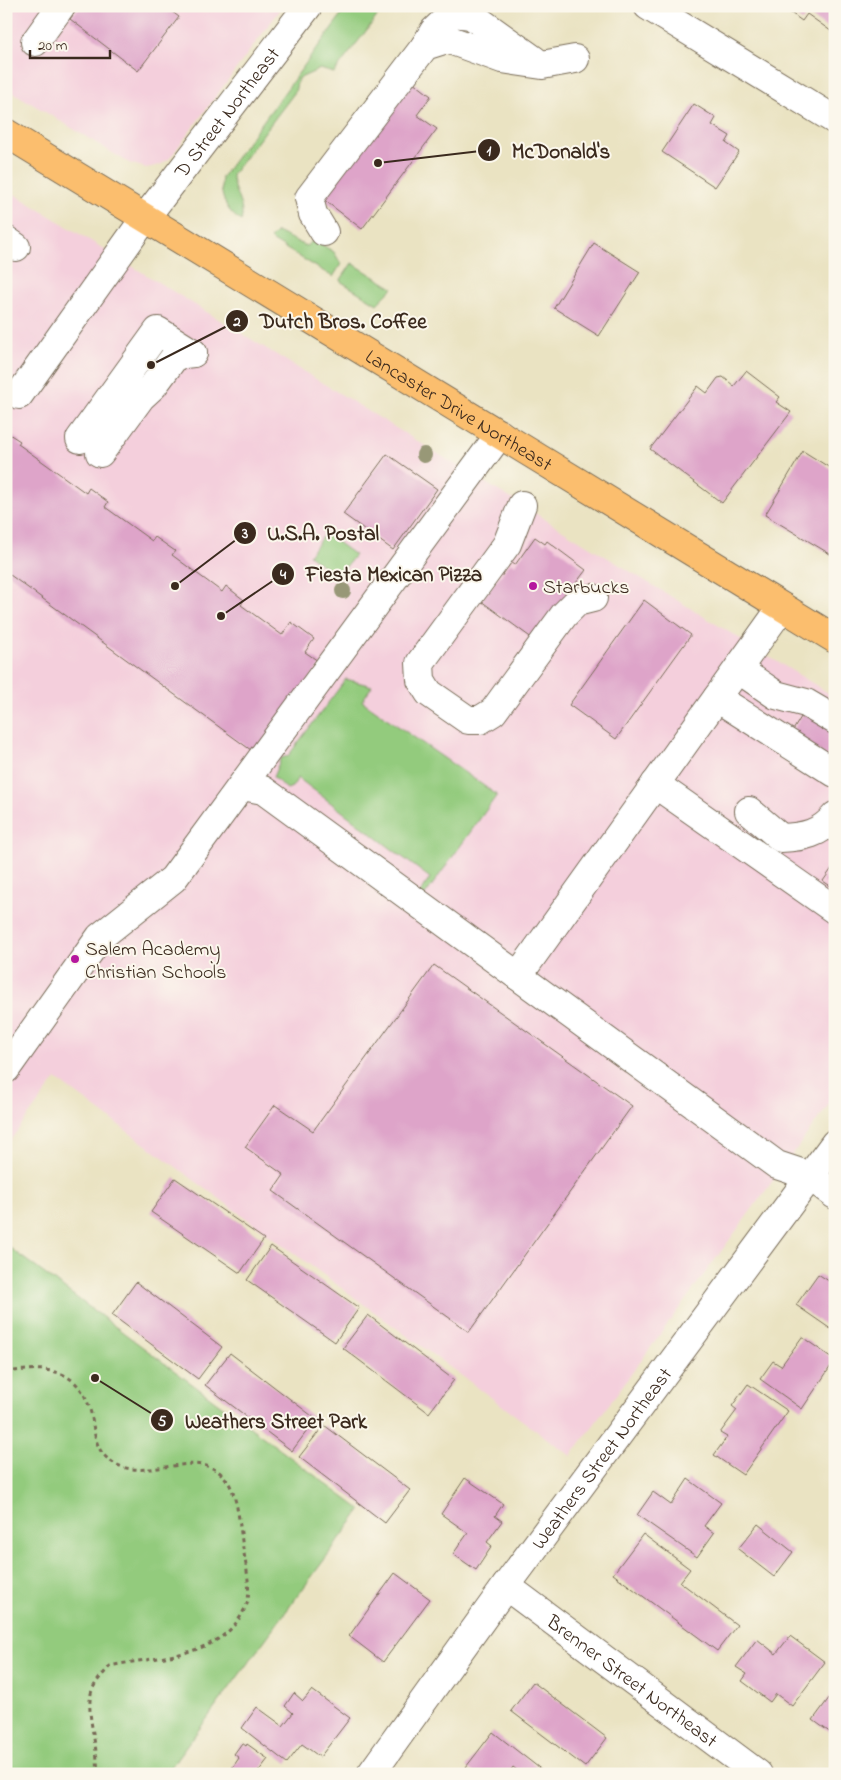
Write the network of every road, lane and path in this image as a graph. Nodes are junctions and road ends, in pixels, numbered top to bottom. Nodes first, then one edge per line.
1 (61, 6) edge
2 (308, 6) edge
3 (648, 6) edge
4 (35, 42) dead end
5 (575, 59) dead end
6 (835, 120) edge
7 (6, 133) edge
8 (145, 218) junction
9 (324, 232) dead end
10 (19, 395) dead end
11 (500, 434) junction
12 (522, 506) dead end
13 (593, 598) dead end
14 (782, 607) junction
15 (835, 640) edge
16 (738, 669) junction
17 (717, 698) junction
18 (835, 720) edge
19 (835, 773) edge
20 (655, 784) junction
21 (243, 786) junction
22 (835, 790) edge
23 (835, 816) edge
24 (835, 910) edge
25 (518, 976) junction
26 (6, 1069) edge
27 (835, 1143) edge
28 (810, 1176) junction
29 (835, 1195) edge
30 (6, 1372) edge
31 (506, 1586) junction
32 (97, 1774) edge
33 (371, 1774) edge
34 (758, 1774) edge

1 - 4 street
2 - 8 street, D Street Northeast
3 - 6 street
5 - 9 street
7 - 8 main road, Lancaster Drive Northeast
8 - 10 street, D Street Northeast
8 - 11 main road, Lancaster Drive Northeast
11 - 14 main road, Lancaster Drive Northeast
11 - 21 street
12 - 13 street
14 - 15 main road, Lancaster Drive Northeast
14 - 16 street
16 - 17 street
16 - 18 street
17 - 19 street
17 - 20 street
20 - 24 street
20 - 25 street
21 - 25 street
21 - 26 street
22 - 23 street
25 - 28 street
27 - 28 street, Weathers Street Northeast
28 - 29 street
28 - 31 street, Weathers Street Northeast
30 - 32 path
31 - 33 street, Weathers Street Northeast
31 - 34 street, Brenner Street Northeast

